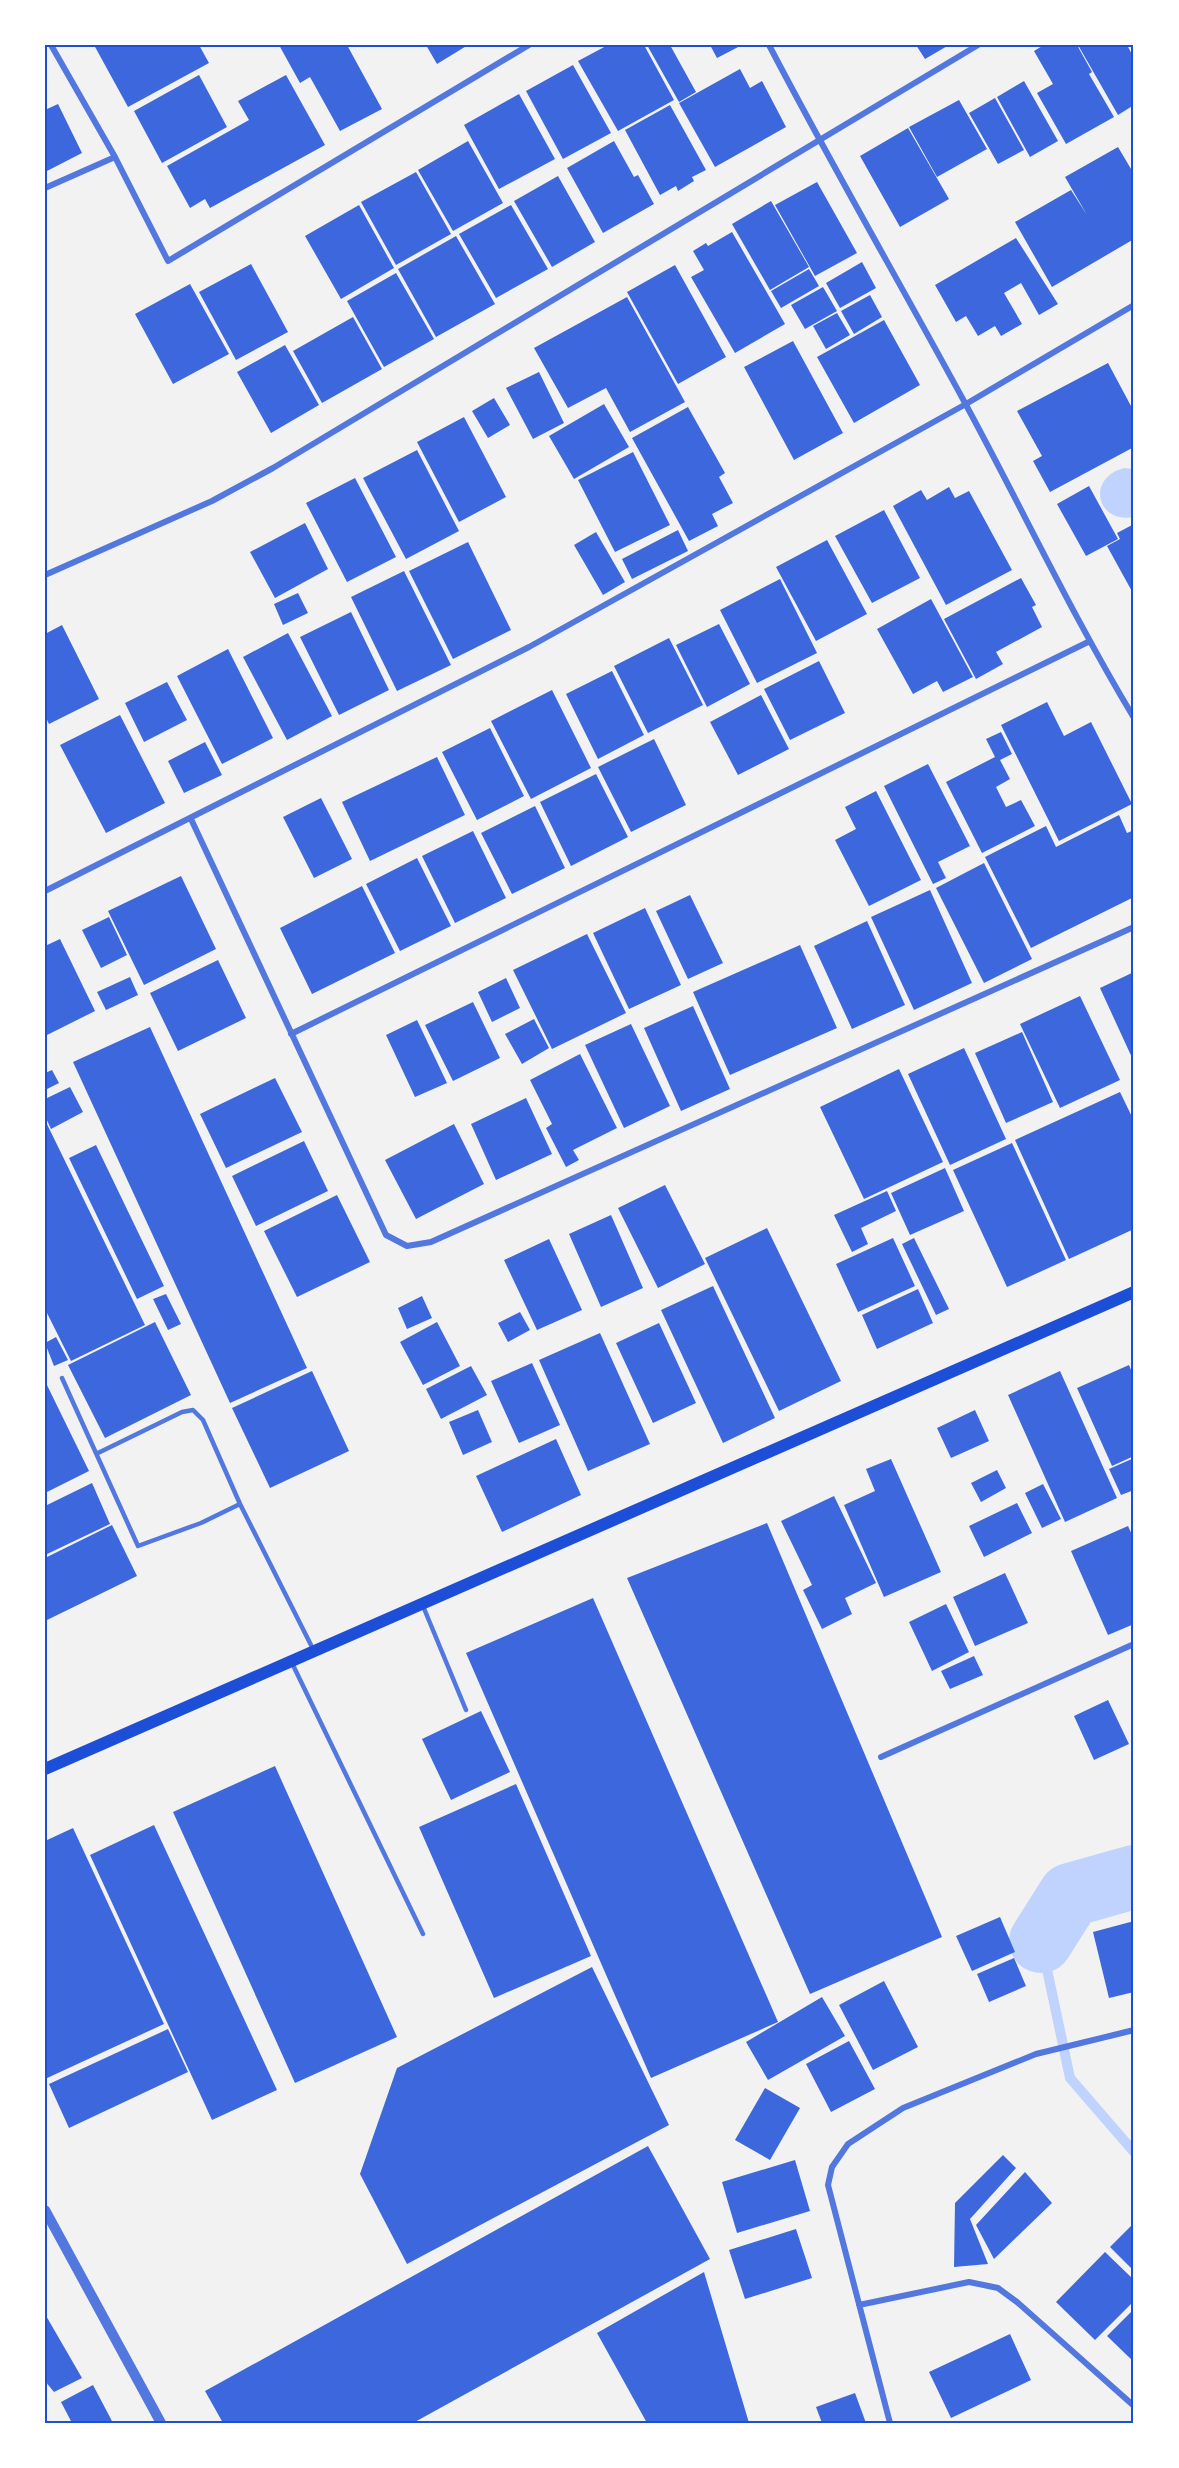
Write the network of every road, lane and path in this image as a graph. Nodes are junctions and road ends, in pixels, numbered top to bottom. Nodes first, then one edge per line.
1 (51, 45) edge
2 (529, 45) edge
3 (770, 45) edge
4 (978, 45) edge
5 (819, 141) junction
6 (115, 157) junction
7 (45, 188) edge
8 (1134, 305) edge
9 (966, 404) junction
10 (45, 575) edge
11 (1088, 642) junction
12 (1134, 718) edge
13 (191, 819) junction
14 (45, 891) edge
15 (1134, 927) edge
16 (291, 1034) junction
17 (1134, 1292) edge
18 (62, 1378) dead end
19 (98, 1454) junction
20 (240, 1504) junction
21 (422, 1604) junction
22 (1134, 1644) edge
23 (314, 1651) junction
24 (291, 1661) junction
25 (466, 1710) dead end
26 (881, 1757) dead end
27 (45, 1769) edge
28 (423, 1934) dead end
29 (1134, 2030) edge
30 (45, 2210) edge
31 (859, 2306) junction
32 (1134, 2406) edge
33 (161, 2423) edge
34 (890, 2423) edge

1 - 6 street
2 - 6 street
3 - 5 street
4 - 5 street
5 - 9 street
5 - 10 street
6 - 7 street
8 - 9 street
9 - 11 street
9 - 13 street
11 - 12 street
11 - 16 street
13 - 14 street
13 - 16 street
15 - 16 street
17 - 21 main road
18 - 19 lane
19 - 20 lane
19 - 20 lane
20 - 23 lane
21 - 23 main road
21 - 25 lane
22 - 26 street
23 - 24 main road
24 - 27 main road
24 - 28 lane
29 - 31 street
30 - 33 street
31 - 32 street
31 - 34 street

